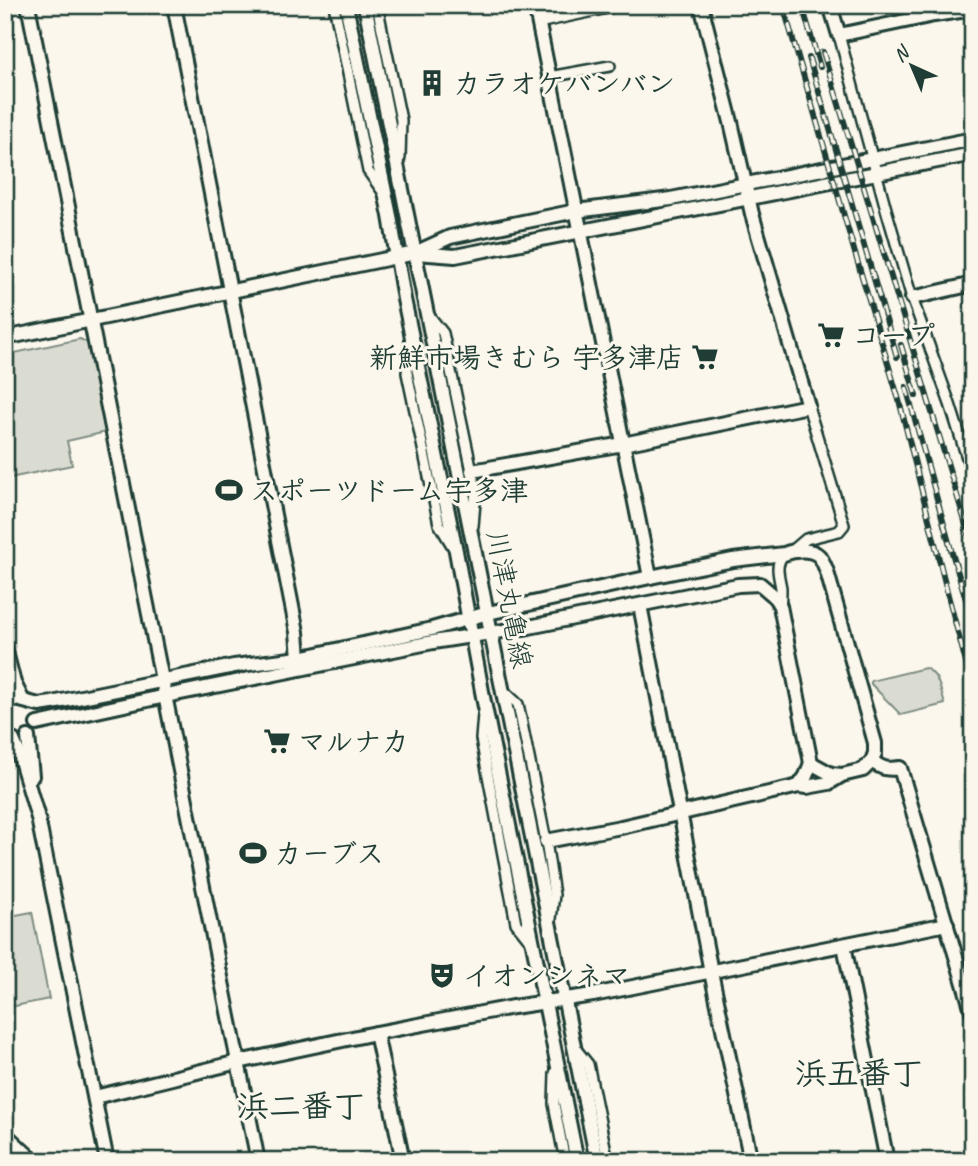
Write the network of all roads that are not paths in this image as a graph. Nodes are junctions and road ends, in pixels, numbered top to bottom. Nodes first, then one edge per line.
1 (28, 5) edge
2 (174, 5) edge
3 (334, 5) edge
4 (346, 5) edge
5 (365, 5) edge
6 (377, 5) edge
7 (535, 5) edge
8 (622, 5) edge
9 (701, 5) edge
10 (830, 5) edge
11 (593, 8) edge
12 (973, 9) edge
13 (934, 10) edge
14 (538, 23) junction
15 (838, 35) junction
16 (610, 66) dead end
17 (549, 77) junction
18 (973, 139) edge
19 (973, 154) edge
20 (872, 159) junction
21 (876, 173) junction
22 (399, 174) junction
23 (745, 183) junction
24 (386, 196) junction
25 (748, 198) junction
26 (576, 211) junction
27 (580, 231) junction
28 (415, 253) junction
29 (397, 256) junction
30 (973, 284) edge
31 (230, 292) junction
32 (912, 298) junction
33 (427, 313) junction
34 (90, 320) junction
35 (5, 338) edge
36 (808, 406) junction
37 (623, 444) junction
38 (472, 471) junction
39 (973, 477) edge
40 (472, 534) junction
41 (788, 552) junction
42 (650, 577) junction
43 (640, 605) junction
44 (780, 606) junction
45 (488, 614) junction
46 (469, 619) junction
47 (491, 634) junction
48 (471, 637) junction
49 (5, 648) edge
50 (301, 663) junction
51 (5, 681) edge
52 (163, 681) junction
53 (503, 690) junction
54 (166, 696) junction
55 (26, 701) junction
56 (5, 702) edge
57 (37, 724) junction
58 (28, 737) junction
59 (9, 738) edge
60 (872, 761) junction
61 (811, 762) junction
62 (842, 775) junction
63 (799, 786) junction
64 (680, 813) junction
65 (37, 818) junction
66 (546, 841) junction
67 (947, 924) junction
68 (549, 928) junction
69 (844, 945) junction
70 (711, 972) junction
71 (564, 1000) junction
72 (544, 1002) junction
73 (973, 1014) edge
74 (376, 1033) junction
75 (574, 1046) junction
76 (556, 1061) junction
77 (238, 1062) junction
78 (95, 1097) junction
79 (5, 1134) edge
80 (34, 1161) edge
81 (107, 1161) edge
82 (258, 1161) edge
83 (403, 1161) edge
84 (565, 1161) edge
85 (577, 1161) edge
86 (597, 1161) edge
87 (608, 1161) edge
88 (751, 1161) edge
89 (887, 1161) edge

1 - 34 street
2 - 31 street
3 - 24 street
4 - 24 street, 川津丸亀線
5 - 22 street, 川津丸亀線
6 - 22 street
7 - 14 street
8 - 11 street
9 - 23 street
10 - 15 street
11 - 14 street
12 - 13 street
13 - 15 street
14 - 17 street
15 - 20 street
16 - 17 street
17 - 26 street
18 - 20 street
19 - 21 street
20 - 21 street
20 - 23 street
21 - 25 street
21 - 32 street
22 - 28 street, 川津丸亀線
23 - 25 street
23 - 26 street
24 - 29 street, 川津丸亀線
25 - 27 street
25 - 36 street
26 - 27 street
26 - 28 street
27 - 28 street
27 - 37 street
28 - 29 street
28 - 33 street, 川津丸亀線
29 - 31 street
29 - 46 street, 川津丸亀線
30 - 32 street
31 - 34 street
31 - 50 street
32 - 39 street
33 - 38 street
33 - 40 street, 川津丸亀線
34 - 35 street
34 - 52 street
36 - 37 street
36 - 41 street
37 - 38 street
37 - 42 street
38 - 40 street
40 - 45 street, 川津丸亀線
41 - 42 street
41 - 44 street
41 - 60 street
42 - 45 street
43 - 44 street
43 - 47 street
43 - 64 street
44 - 61 street
45 - 46 street
45 - 47 street, 川津丸亀線
46 - 48 street, 川津丸亀線
46 - 50 street
47 - 48 street
47 - 53 street, 川津丸亀線
48 - 50 street
48 - 72 street, 川津丸亀線
49 - 55 street
50 - 52 street
50 - 54 street
51 - 56 street
52 - 54 street
52 - 55 street
53 - 66 street
53 - 68 street, 川津丸亀線
54 - 57 street
54 - 77 street
55 - 56 street
55 - 57 street
57 - 58 street
58 - 59 street
58 - 65 street
59 - 65 street
60 - 62 street
60 - 67 street
61 - 62 street
61 - 63 street
62 - 63 street
63 - 64 street
64 - 66 street
64 - 70 street
65 - 78 street
66 - 68 street
67 - 69 street
67 - 73 street
68 - 71 street, 川津丸亀線
69 - 70 street
69 - 89 street
70 - 71 street
70 - 88 street
71 - 72 street
71 - 75 street, 川津丸亀線
72 - 74 street
72 - 76 street, 川津丸亀線
74 - 77 street
74 - 83 street
75 - 86 street, 川津丸亀線
75 - 87 street
76 - 84 street
76 - 85 street, 川津丸亀線
77 - 78 street
77 - 82 street
78 - 81 street
79 - 80 street

